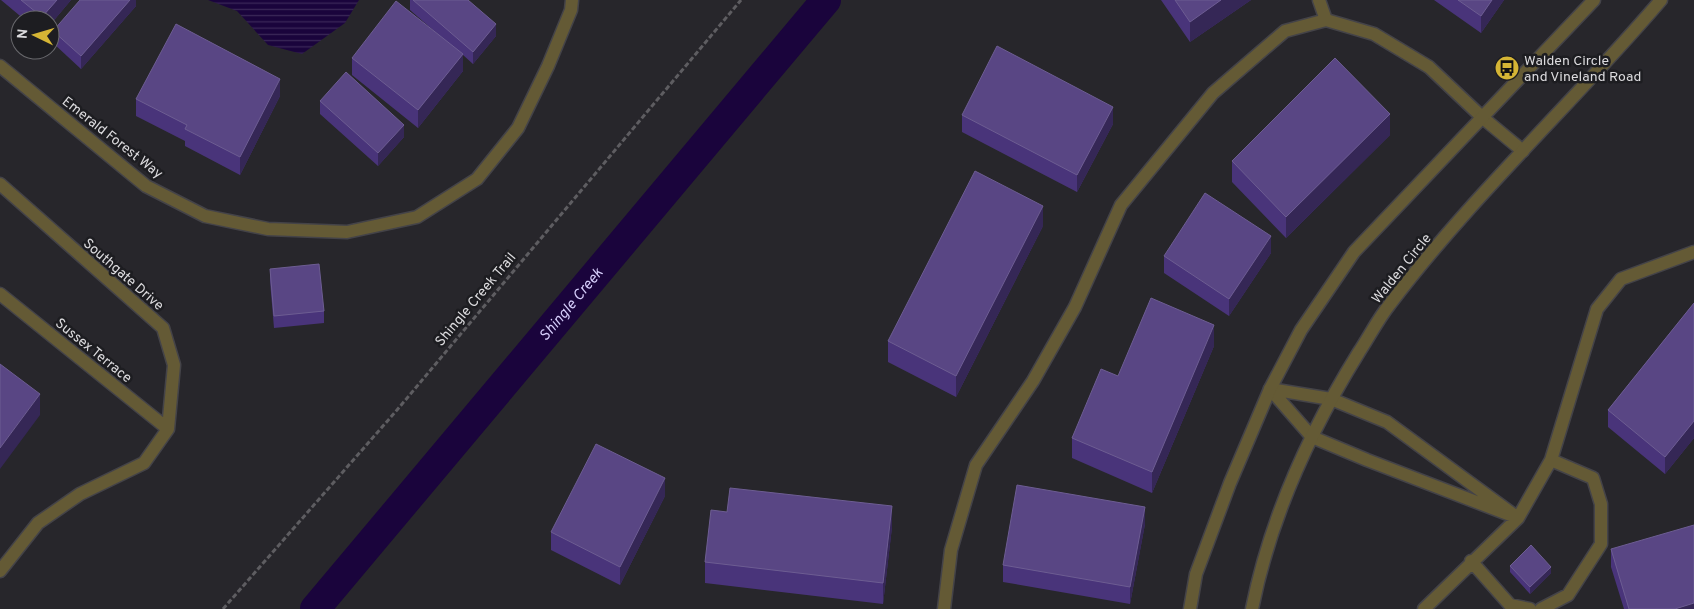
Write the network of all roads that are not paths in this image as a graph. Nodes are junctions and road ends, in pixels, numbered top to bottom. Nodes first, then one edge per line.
1 (572, 0) edge
2 (1319, 0) edge
3 (1594, 0) edge
4 (1661, 0) edge
5 (1326, 20) junction
6 (0, 66) edge
7 (1483, 118) junction
8 (1523, 151) junction
9 (0, 184) edge
10 (1694, 252) edge
11 (0, 294) edge
12 (1270, 389) junction
13 (1331, 399) junction
14 (168, 429) junction
15 (1312, 436) junction
16 (1551, 460) junction
17 (1518, 518) junction
18 (1471, 561) junction
19 (0, 571) edge
20 (944, 609) edge
21 (1190, 609) edge
22 (1252, 609) edge
23 (1424, 609) edge
24 (1530, 609) edge
25 (1541, 609) edge

1 - 6 street, Emerald Forest Way
2 - 5 street
3 - 7 street
4 - 8 street, Walden Circle
5 - 7 street
5 - 20 street
7 - 8 street
7 - 12 street
8 - 13 street, Walden Circle
9 - 14 street, Southgate Drive
10 - 16 street
11 - 14 street, Sussex Terrace
12 - 13 street
12 - 15 street
12 - 21 street
13 - 15 street, Walden Circle
13 - 17 street
14 - 19 street, Southgate Drive
15 - 17 street
15 - 22 street, Walden Circle
16 - 17 street
16 - 25 street
17 - 18 street
18 - 23 street
18 - 24 street

